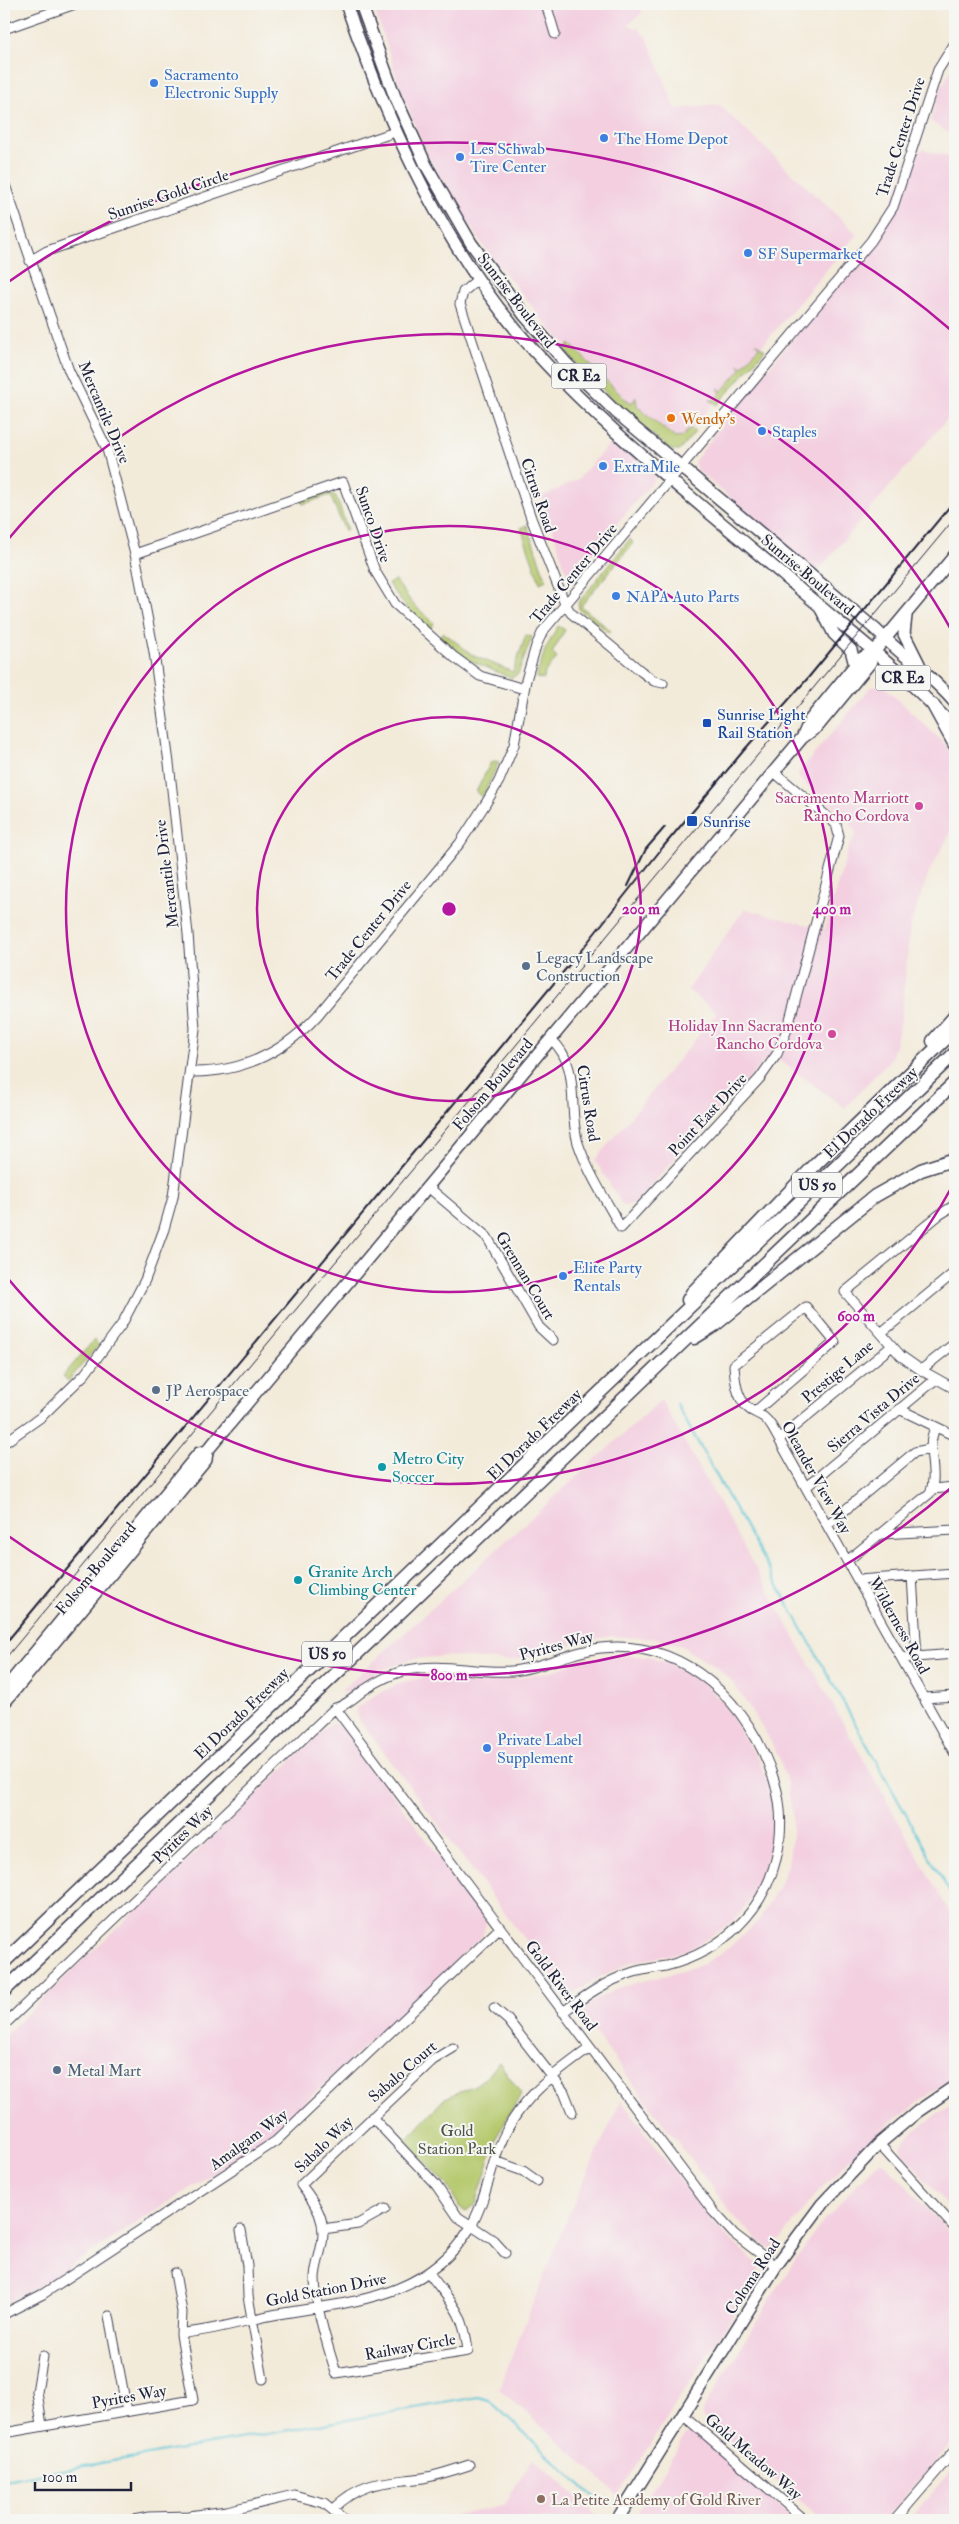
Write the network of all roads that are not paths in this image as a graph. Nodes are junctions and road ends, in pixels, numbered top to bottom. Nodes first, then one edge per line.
1 (76, 4) edge
2 (346, 4) edge
3 (360, 4) edge
4 (546, 4) edge
5 (4, 29) edge
6 (555, 34) dead end
7 (955, 43) edge
8 (395, 132) junction
9 (418, 150) junction
10 (4, 182) edge
11 (466, 259) junction
12 (30, 260) junction
13 (492, 272) junction
14 (478, 279) junction
15 (552, 347) junction
16 (680, 466) junction
17 (670, 478) junction
18 (135, 554) junction
19 (955, 555) edge
20 (564, 604) junction
21 (821, 608) junction
22 (906, 616) junction
23 (885, 639) junction
24 (874, 652) junction
25 (855, 665) junction
26 (924, 672) junction
27 (663, 683) dead end
28 (524, 689) junction
29 (955, 703) edge
30 (933, 704) junction
31 (955, 729) edge
32 (802, 738) junction
33 (955, 745) edge
34 (774, 772) junction
35 (955, 1016) edge
36 (955, 1030) edge
37 (550, 1039) junction
38 (955, 1053) edge
39 (190, 1072) junction
40 (955, 1082) edge
41 (875, 1107) junction
42 (955, 1159) edge
43 (428, 1187) junction
44 (955, 1205) edge
45 (621, 1228) joint
46 (955, 1272) edge
47 (678, 1318) junction
48 (881, 1333) junction
49 (688, 1339) junction
50 (552, 1340) dead end
51 (955, 1342) edge
52 (892, 1346) junction
53 (921, 1370) junction
54 (936, 1379) junction
55 (955, 1388) edge
56 (899, 1410) junction
57 (756, 1411) junction
58 (935, 1428) junction
59 (955, 1436) edge
60 (779, 1439) junction
61 (4, 1443) edge
62 (930, 1449) junction
63 (207, 1452) junction
64 (806, 1487) junction
65 (955, 1487) edge
66 (932, 1489) junction
67 (827, 1524) junction
68 (955, 1530) edge
69 (880, 1534) junction
70 (848, 1562) junction
71 (954, 1573) edge
72 (912, 1576) junction
73 (858, 1580) junction
74 (955, 1593) edge
75 (955, 1654) edge
76 (917, 1657) junction
77 (902, 1658) junction
78 (4, 1690) edge
79 (955, 1696) edge
80 (924, 1698) junction
81 (4, 1704) edge
82 (336, 1709) junction
83 (951, 1739) edge
84 (955, 1754) edge
85 (500, 1928) junction
86 (4, 1962) edge
87 (4, 1991) edge
88 (494, 2008) dead end
89 (563, 2012) junction
90 (4, 2025) edge
91 (453, 2048) dead end
92 (590, 2048) junction
93 (551, 2077) junction
94 (955, 2086) edge
95 (572, 2112) dead end
96 (372, 2117) junction
97 (879, 2144) junction
98 (495, 2161) junction
99 (537, 2181) dead end
100 (385, 2209) dead end
101 (470, 2227) junction
102 (955, 2228) edge
103 (323, 2229) junction
104 (241, 2230) dead end
105 (505, 2254) dead end
106 (776, 2266) junction
107 (175, 2273) dead end
108 (429, 2273) junction
109 (319, 2307) junction
110 (4, 2314) edge
111 (109, 2316) dead end
112 (252, 2319) junction
113 (181, 2334) junction
114 (43, 2356) dead end
115 (263, 2379) dead end
116 (127, 2411) junction
117 (683, 2415) junction
118 (42, 2426) junction
119 (4, 2433) edge
120 (955, 2450) edge
121 (469, 2464) dead end
122 (333, 2509) junction
123 (189, 2518) edge
124 (133, 2520) edge
125 (345, 2520) edge
126 (617, 2520) edge
127 (805, 2520) edge
128 (895, 2520) edge

1 - 5 street
2 - 8 main road, Sunrise Boulevard / CR E2
3 - 9 main road, Sunrise Boulevard / CR E2
4 - 6 street
7 - 16 street, Trade Center Drive
8 - 9 main road
8 - 11 main road, Sunrise Boulevard / CR E2
8 - 12 street, Sunrise Gold Circle
9 - 13 main road, Sunrise Boulevard / CR E2
10 - 12 street
11 - 13 main road
11 - 14 main road, Sunrise Boulevard / CR E2
12 - 18 street, Mercantile Drive
13 - 15 main road, Sunrise Boulevard / CR E2
14 - 15 main road
14 - 17 main road, Sunrise Boulevard / CR E2
14 - 20 street, Citrus Road
15 - 16 main road, Sunrise Boulevard / CR E2
16 - 17 street, Trade Center Drive
16 - 23 main road, Sunrise Boulevard / CR E2
17 - 20 street, Trade Center Drive
17 - 21 main road, Sunrise Boulevard / CR E2
18 - 28 street, Sunco Drive
18 - 39 street, Mercantile Drive
19 - 22 main road, Folsom Boulevard
20 - 27 street, Citrus Road
20 - 28 street, Trade Center Drive
21 - 24 main road, Sunrise Boulevard / CR E2
21 - 25 main road
22 - 23 main road, Folsom Boulevard
22 - 26 main road
23 - 24 main road, Folsom Boulevard
23 - 26 main road, Sunrise Boulevard / CR E2
24 - 25 main road, Folsom Boulevard
24 - 30 main road, Sunrise Boulevard / CR E2
24 - 32 main road, Folsom Boulevard
25 - 32 main road, Folsom Boulevard
26 - 29 main road, Sunrise Boulevard / CR E2
28 - 39 street, Trade Center Drive
30 - 31 main road, Sunrise Boulevard / CR E2
30 - 33 highway
32 - 34 main road, Folsom Boulevard
34 - 37 main road, Folsom Boulevard
34 - 45 street, Point East Drive
35 - 41 highway
36 - 41 highway
37 - 43 main road, Folsom Boulevard
37 - 45 street, Citrus Road
38 - 47 highway, El Dorado Freeway / US 50
39 - 61 street, Mercantile Drive
40 - 49 highway, US 50
41 - 47 highway
42 - 49 highway
43 - 50 street, Grennan Court
43 - 63 main road, Folsom Boulevard
44 - 48 street
46 - 48 street
47 - 86 highway, El Dorado Freeway / US 50
48 - 52 street
49 - 87 highway, US 50
51 - 53 street
52 - 53 street
52 - 60 street, Prestige Lane
53 - 54 street
54 - 55 street
54 - 56 street, Sierra Vista Drive
56 - 58 street
56 - 64 street, Sierra Vista Drive
57 - 57 street, Oleander View Way
57 - 60 street, Oleander View Way
58 - 59 street
58 - 62 street
60 - 64 street, Oleander View Way
62 - 66 street
62 - 67 street
63 - 78 main road, Folsom Boulevard
63 - 81 main road, Folsom Boulevard
64 - 67 street, Oleander View Way
65 - 66 street
66 - 69 street
67 - 70 street, Oleander View Way
68 - 69 street
69 - 70 street
70 - 73 street, Wilderness Road
71 - 72 street
71 - 74 street
72 - 73 street
72 - 76 street
73 - 77 street, Wilderness Road
75 - 76 street
76 - 77 street
77 - 80 street, Wilderness Road
79 - 80 street
80 - 83 street, Wilderness Road
82 - 85 street, Gold River Road
82 - 89 street, Pyrites Way
82 - 90 street, Pyrites Way
83 - 84 street, Wilderness Road
85 - 89 street, Gold River Road
85 - 110 street, Amalgam Way
88 - 93 street
89 - 92 street, Gold River Road
91 - 96 street, Sabalo Court
92 - 93 street, Gold Station Drive
92 - 106 street, Gold River Road
93 - 95 street
93 - 98 street, Gold Station Drive
94 - 97 main road, Coloma Road
96 - 101 street
96 - 103 street, Sabalo Way
97 - 102 street
97 - 106 main road, Coloma Road
98 - 99 street
98 - 101 street, Gold Station Drive
100 - 103 street
101 - 105 street
101 - 108 street, Gold Station Drive
103 - 109 street, Sabalo Way
104 - 112 street
106 - 117 main road, Coloma Road
107 - 113 street
108 - 109 street, Gold Station Drive
108 - 109 street, Railway Circle
109 - 112 street, Gold Station Drive
111 - 116 street
112 - 113 street, Gold Station Drive
112 - 115 street
113 - 116 street, Pyrites Way
114 - 118 street
116 - 118 street, Pyrites Way
117 - 126 main road, Coloma Road
117 - 127 street, Gold Meadow Way
118 - 119 street, Pyrites Way
120 - 128 street
121 - 122 street
122 - 123 street
122 - 125 street
123 - 124 street

